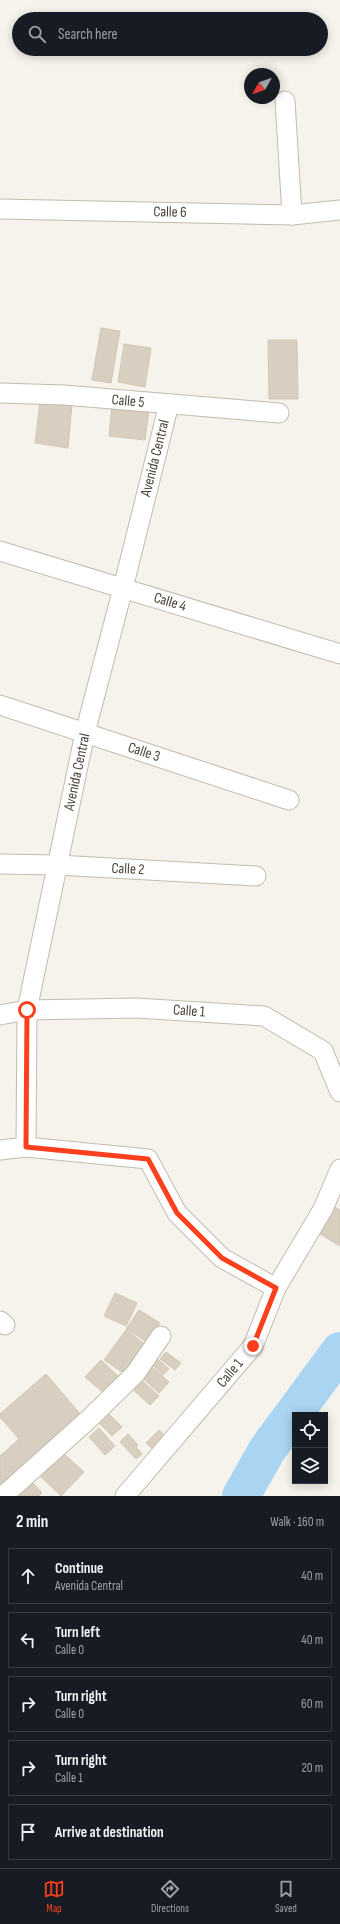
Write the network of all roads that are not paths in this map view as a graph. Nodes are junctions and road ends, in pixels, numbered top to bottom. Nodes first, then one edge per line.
1 (285, 101) dead end
2 (0, 209) edge
3 (340, 210) edge
4 (292, 215) junction
5 (0, 393) edge
6 (168, 404) junction
7 (280, 413) dead end
8 (0, 551) edge
9 (123, 588) junction
10 (340, 654) edge
11 (0, 705) edge
12 (85, 733) junction
13 (289, 800) dead end
14 (0, 864) edge
15 (57, 865) junction
16 (256, 876) dead end
17 (27, 1010) junction
18 (0, 1015) edge
19 (340, 1092) edge
20 (26, 1147) junction
21 (0, 1150) edge
22 (340, 1169) edge
23 (276, 1288) junction
24 (161, 1336) dead end
25 (3, 1496) edge
26 (125, 1496) edge

1 - 4 street
2 - 4 street, Calle 6
3 - 4 street, Calle 6
5 - 6 street, Calle 5
6 - 7 street, Calle 5
6 - 9 street, Avenida Central
8 - 9 street, Calle 4
9 - 10 street, Calle 4
9 - 12 street, Avenida Central
11 - 12 street, Calle 3
12 - 13 street, Calle 3
12 - 15 street, Avenida Central
14 - 15 street, Calle 2
15 - 16 street, Calle 2
15 - 17 street, Avenida Central
17 - 18 street, Calle 1
17 - 19 street, Calle 1
17 - 20 street, Avenida Central
20 - 21 street
20 - 23 street
22 - 23 street, Calle 1
23 - 26 street, Calle 1
24 - 25 street

